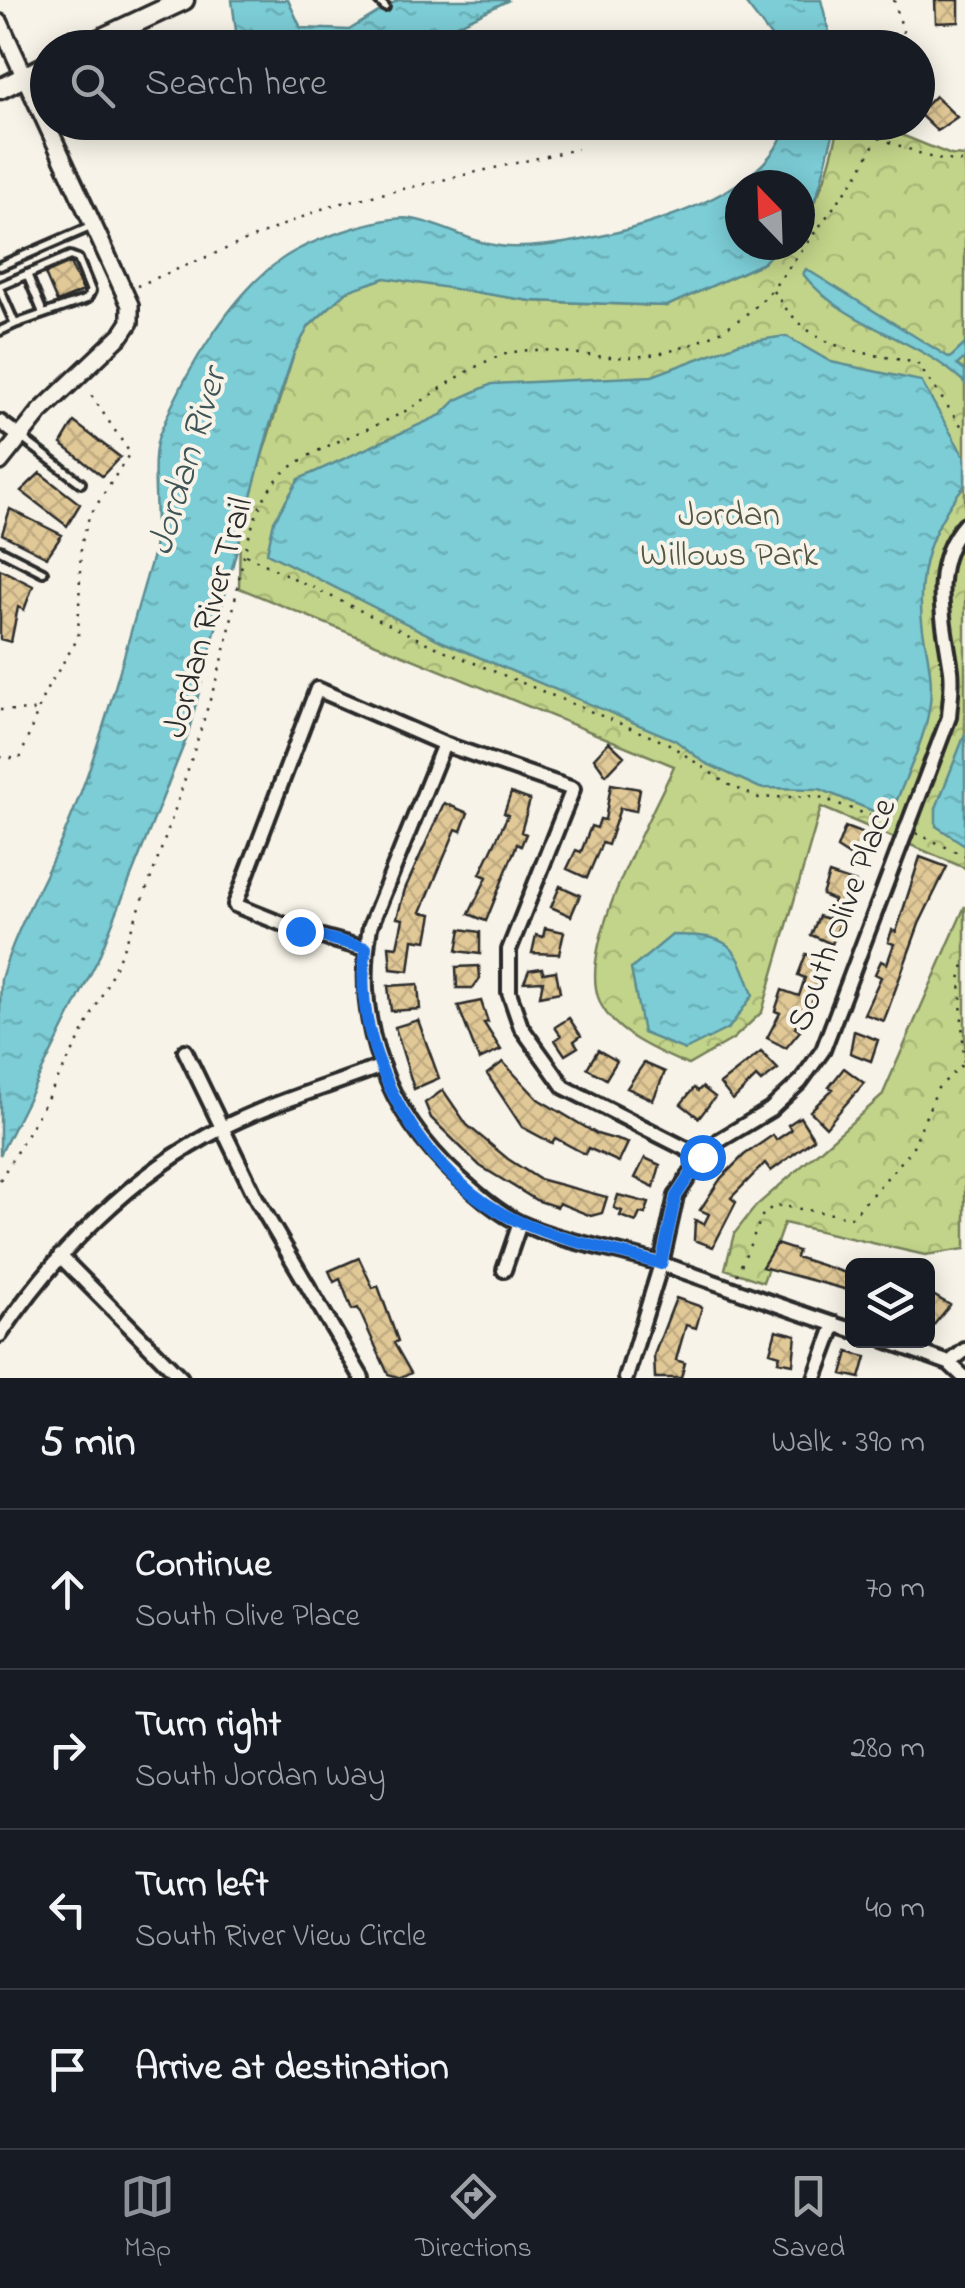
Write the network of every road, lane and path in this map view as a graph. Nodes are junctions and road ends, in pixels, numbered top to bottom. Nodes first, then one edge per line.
1 (184, 0) edge
2 (378, 0) edge
3 (894, 0) edge
4 (385, 7) dead end
5 (0, 23) edge
6 (120, 30) edge
7 (903, 30) edge
8 (30, 74) edge
9 (26, 76) junction
10 (30, 85) edge
11 (0, 90) edge
12 (56, 140) edge
13 (877, 140) edge
14 (883, 140) edge
15 (577, 149) dead end
16 (965, 162) edge
17 (96, 225) junction
18 (0, 266) edge
19 (27, 274) junction
20 (0, 288) edge
21 (127, 290) junction
22 (772, 290) junction
23 (44, 312) junction
24 (15, 324) junction
25 (0, 331) edge
26 (86, 386) dead end
27 (0, 422) edge
28 (965, 432) edge
29 (19, 436) junction
30 (0, 462) edge
31 (81, 482) dead end
32 (962, 527) edge
33 (0, 550) edge
34 (246, 554) junction
35 (43, 572) dead end
36 (14, 701) dead end
37 (0, 710) edge
38 (12, 710) junction
39 (38, 712) junction
40 (444, 744) junction
41 (0, 756) edge
42 (894, 824) dead end
43 (913, 832) dead end
44 (965, 856) edge
45 (366, 948) junction
46 (965, 961) edge
47 (185, 1051) dead end
48 (965, 1063) edge
49 (379, 1067) junction
50 (222, 1128) junction
51 (702, 1157) junction
52 (0, 1180) edge
53 (520, 1223) junction
54 (60, 1256) junction
55 (661, 1264) junction
56 (504, 1270) dead end
57 (737, 1277) dead end
58 (836, 1324) junction
59 (845, 1327) edge
60 (0, 1335) edge
61 (907, 1348) edge
62 (965, 1350) edge
63 (949, 1363) junction
64 (181, 1378) edge
65 (362, 1378) edge
66 (626, 1378) edge
67 (815, 1378) edge
68 (965, 1378) edge

1 - 6 main road
2 - 4 lane
3 - 7 path
5 - 9 street
8 - 9 main road
9 - 10 street
9 - 11 main road
12 - 17 street
13 - 22 path, Jordan River Trail
14 - 16 path
15 - 21 path
17 - 18 lane
17 - 21 street
19 - 20 lane
19 - 23 lane
19 - 23 lane
20 - 24 lane
21 - 29 street
22 - 28 path
22 - 34 path, Jordan River Trail
23 - 24 lane
24 - 25 lane
26 - 39 path
27 - 29 street
29 - 30 street
29 - 31 lane
32 - 51 street, South Olive Place
33 - 35 lane
34 - 42 path
34 - 52 path, Jordan River Trail
36 - 38 path
37 - 38 path
38 - 39 path
39 - 41 path
40 - 45 street
40 - 45 street
40 - 51 street
43 - 44 path
45 - 49 street
46 - 48 path
47 - 50 street
48 - 57 path
49 - 50 street
49 - 53 street
50 - 54 street
50 - 65 street
51 - 55 street, South Olive Place
53 - 55 street
53 - 56 street
54 - 60 street
54 - 64 street
55 - 58 street
55 - 66 street, South Olive Place
58 - 59 street
58 - 67 street
61 - 63 street
62 - 63 street
63 - 68 street

